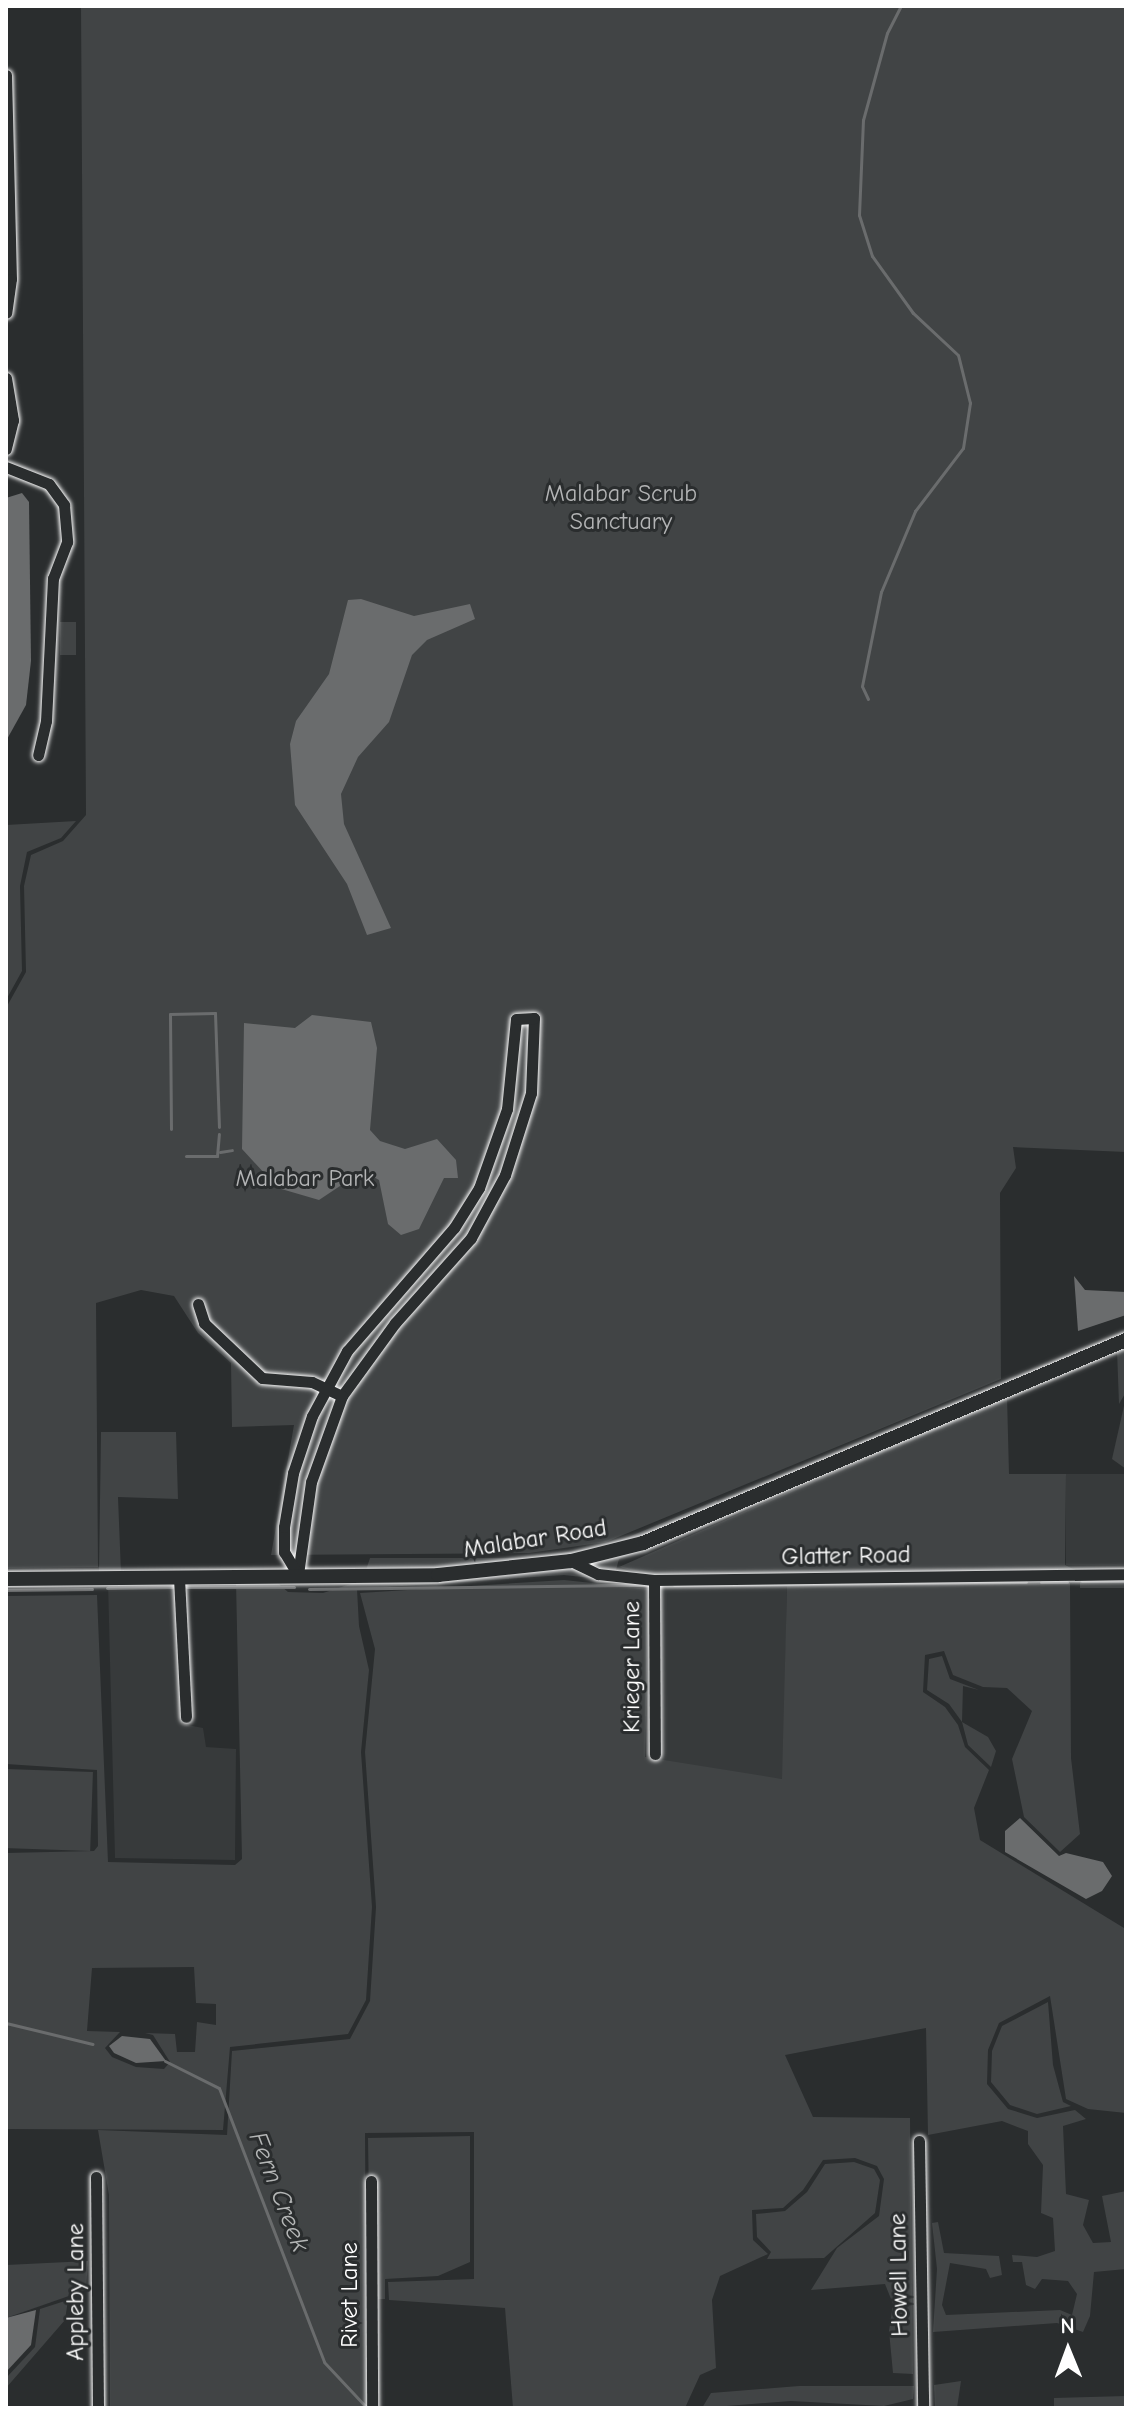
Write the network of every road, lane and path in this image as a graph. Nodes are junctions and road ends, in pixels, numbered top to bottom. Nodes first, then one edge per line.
1 (6, 75) edge
2 (6, 313) edge
3 (6, 378) edge
4 (6, 449) edge
5 (6, 467) edge
6 (38, 755) dead end
7 (479, 1188) junction
8 (493, 1200) junction
9 (393, 1296) junction
10 (198, 1304) dead end
11 (408, 1308) junction
12 (1126, 1340) edge
13 (327, 1388) junction
14 (342, 1396) junction
15 (571, 1561) junction
16 (1126, 1574) edge
17 (298, 1575) junction
18 (179, 1578) junction
19 (6, 1579) edge
20 (654, 1580) junction
21 (186, 1717) dead end
22 (655, 1754) dead end
23 (919, 2141) dead end
24 (96, 2177) dead end
25 (371, 2181) dead end
26 (98, 2408) edge
27 (372, 2408) edge
28 (923, 2408) edge

1 - 2 street
3 - 4 street
5 - 6 street
7 - 8 street
7 - 8 street
7 - 9 street
8 - 11 street
9 - 11 street
9 - 13 street
10 - 13 street
11 - 14 street
12 - 15 main road, Malabar Road
13 - 14 street
13 - 17 street
14 - 17 street
15 - 17 main road, Malabar Road
15 - 20 street, Glatter Road
16 - 20 street, Glatter Road
17 - 18 main road, Malabar Road
18 - 19 main road, Malabar Road
18 - 21 street
20 - 22 street, Krieger Lane
23 - 28 street, Howell Lane
24 - 26 street, Appleby Lane
25 - 27 street, Rivet Lane

